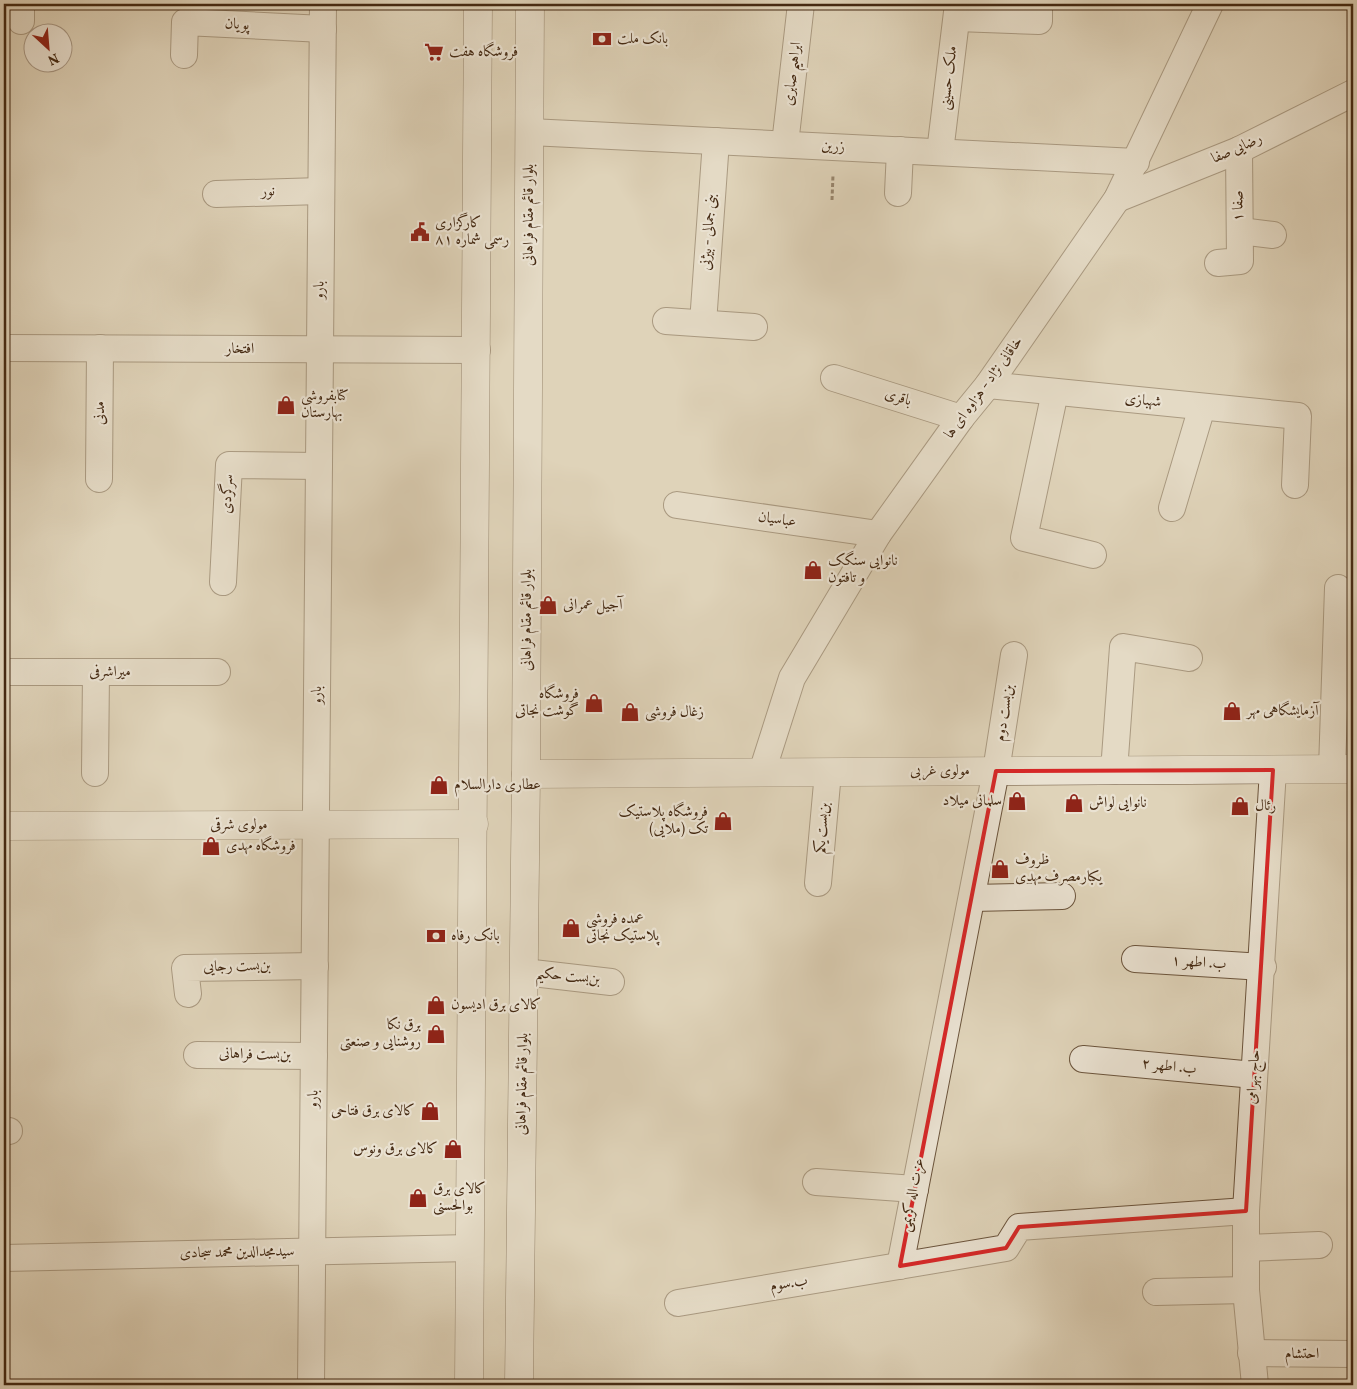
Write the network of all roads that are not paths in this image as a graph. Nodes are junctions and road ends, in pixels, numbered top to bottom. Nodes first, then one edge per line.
1 (478, 4) edge
2 (530, 4) edge
3 (801, 4) edge
4 (1039, 4) edge
5 (1210, 4) edge
6 (958, 11) edge
7 (323, 16) edge
8 (184, 55) dead end
9 (1353, 93) edge
10 (530, 132) junction
11 (716, 141) junction
12 (785, 144) junction
13 (900, 150) junction
14 (1239, 150) junction
15 (940, 152) junction
16 (1136, 162) junction
17 (321, 191) junction
18 (898, 193) dead end
19 (216, 194) dead end
20 (1117, 199) junction
21 (1240, 231) junction
22 (1273, 234) dead end
23 (1229, 262) dead end
24 (666, 321) dead end
25 (702, 323) junction
26 (754, 327) dead end
27 (4, 348) edge
28 (100, 348) junction
29 (320, 349) junction
30 (477, 350) junction
31 (834, 378) dead end
32 (988, 386) junction
33 (1055, 392) junction
34 (1202, 407) junction
35 (961, 418) junction
36 (319, 466) junction
37 (99, 479) dead end
38 (1295, 485) dead end
39 (676, 505) dead end
40 (1172, 508) dead end
41 (878, 534) junction
42 (1093, 555) dead end
43 (223, 582) dead end
44 (1338, 588) dead end
45 (1014, 656) dead end
46 (1189, 658) dead end
47 (4, 672) edge
48 (96, 672) junction
49 (216, 672) dead end
50 (1343, 769) edge
51 (1114, 770) junction
52 (1273, 770) junction
53 (996, 771) junction
54 (762, 772) junction
55 (828, 772) junction
56 (95, 773) dead end
57 (526, 774) junction
58 (474, 824) junction
59 (316, 825) junction
60 (4, 826) edge
61 (818, 883) dead end
62 (1062, 896) dead end
63 (972, 898) junction
64 (1135, 958) dead end
65 (315, 966) junction
66 (1262, 967) junction
67 (524, 972) junction
68 (611, 982) dead end
69 (188, 994) dead end
70 (197, 1054) dead end
71 (314, 1056) junction
72 (1083, 1058) dead end
73 (1254, 1075) junction
74 (816, 1182) dead end
75 (915, 1189) junction
76 (1246, 1211) junction
77 (1319, 1245) dead end
78 (470, 1248) junction
79 (1246, 1248) junction
80 (312, 1251) junction
81 (4, 1258) edge
82 (900, 1266) junction
83 (1246, 1290) junction
84 (1156, 1292) dead end
85 (678, 1303) dead end
86 (1252, 1354) junction
87 (1353, 1354) edge
88 (311, 1385) edge
89 (469, 1385) edge
90 (519, 1385) edge
91 (1254, 1385) edge

1 - 30 main road
2 - 10 main road, بلوار قائم مقام فراهانی
3 - 12 street, ابراهیم صابری
4 - 6 street
5 - 16 street, خاقانی نژاد - هزاوه ای ها
6 - 15 street, ملک حسینی
7 - 8 street, پویان
7 - 17 street, بارو
9 - 14 street, رضایی صفا
10 - 11 street, زرین
10 - 57 main road, بلوار قائم مقام فراهانی
11 - 12 street, زرین
11 - 25 street, بنی جمالی - بیژنی
12 - 13 street, زرین
13 - 15 street, زرین
13 - 18 street
14 - 20 street, رضایی صفا
14 - 21 street, صفا ۱
15 - 16 street, زرین
16 - 20 street, خاقانی نژاد - هزاوه ای ها
17 - 19 street, نور
17 - 29 street, بارو
20 - 32 street, خاقانی نژاد - هزاوه ای ها
21 - 22 street
21 - 23 street, صفا ۱
24 - 25 street
25 - 26 street
27 - 28 street, افتخار
28 - 29 street, افتخار
28 - 37 street, مدنی
29 - 30 street, افتخار
29 - 36 street, بارو
30 - 58 main road
31 - 35 street, باقری
32 - 33 street, شهبازی
32 - 35 street, خاقانی نژاد - هزاوه ای ها
33 - 34 street, شهبازی
33 - 42 street
34 - 38 street, شهبازی
34 - 40 street
35 - 41 street, خاقانی نژاد - هزاوه ای ها
36 - 43 street, سرگردی
36 - 59 street, بارو
39 - 41 street, عباسیان
41 - 54 street, خاقانی نژاد - هزاوه ای ها
44 - 50 street
45 - 53 street, بن‌بست دوم
46 - 51 street
47 - 48 street, میراشرفی
48 - 49 street, میراشرفی
48 - 56 street
50 - 52 main road, مولوی غربی
51 - 52 main road, مولوی غربی
51 - 53 main road, مولوی غربی
52 - 66 street, حاج بهرامی
53 - 55 main road, مولوی غربی
53 - 63 street, عزت اله کریمی
54 - 55 main road, مولوی غربی
54 - 57 main road, مولوی غربی
55 - 61 street, بن‌بست یکم
57 - 67 main road, بلوار قائم مقام فراهانی
58 - 59 main road, مولوی شرقی
58 - 78 main road
59 - 60 main road, مولوی شرقی
59 - 65 street, بارو
62 - 63 street
63 - 75 street, عزت اله کریمی
64 - 66 street, ب. اطهر ۱
65 - 69 street, بن‌بست رجایی
65 - 71 street, بارو
66 - 73 street, حاج بهرامی
67 - 68 street, بن‌بست حکیم
67 - 90 main road, بلوار قائم مقام فراهانی
70 - 71 street, بن‌بست فراهانی
71 - 80 street, بارو
72 - 73 street, ب. اطهر ۲
73 - 76 street, حاج بهرامی
74 - 75 street
75 - 82 street, عزت اله کریمی
76 - 79 street, حاج بهرامی
76 - 82 street
77 - 79 street
78 - 80 street, سیدمجدالدین محمد سجادی
78 - 89 main road
79 - 83 street, حاج بهرامی
80 - 81 street, سیدمجدالدین محمد سجادی
80 - 88 street, بارو
82 - 85 street, ب.سوم
83 - 84 street
83 - 86 street, حاج بهرامی
86 - 87 street, احتشام
86 - 91 street, حاج بهرامی

